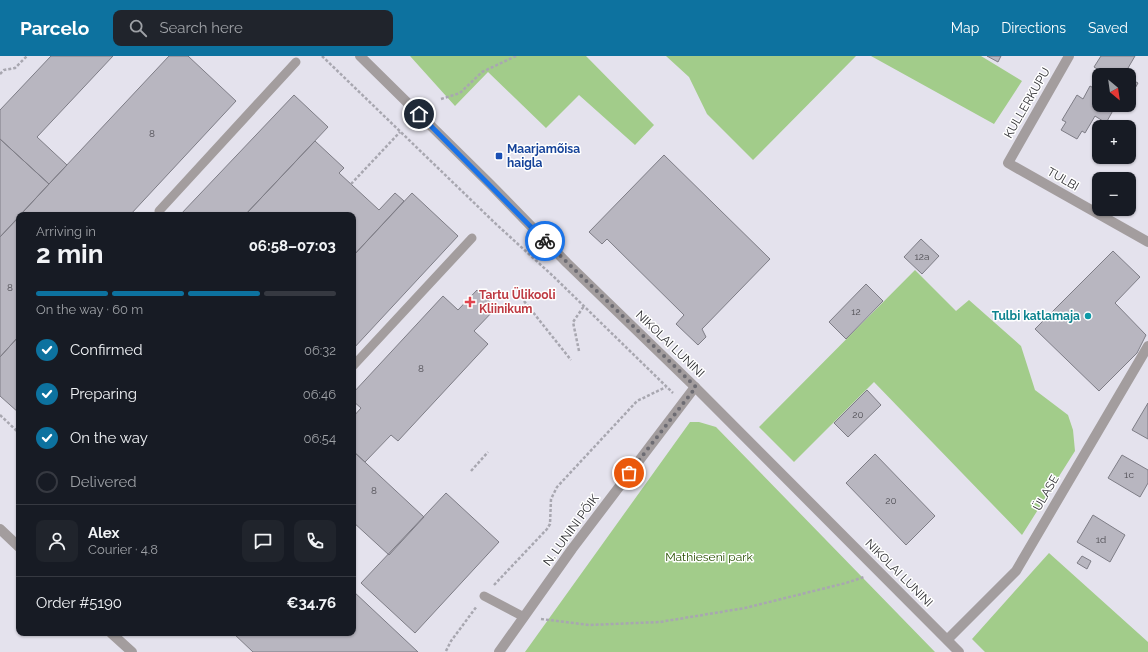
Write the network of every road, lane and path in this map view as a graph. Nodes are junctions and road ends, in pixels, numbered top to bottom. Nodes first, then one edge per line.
1 (27, 56) edge
2 (322, 56) edge
3 (360, 56) edge
4 (516, 56) edge
5 (1069, 56) edge
6 (296, 62) dead end
7 (0, 74) edge
8 (441, 99) dead end
9 (400, 132) junction
10 (1008, 163) joint
11 (351, 184) dead end
12 (159, 210) dead end
13 (472, 238) dead end
14 (1148, 242) edge
15 (524, 301) dead end
16 (584, 306) junction
17 (1148, 346) edge
18 (579, 351) dead end
19 (571, 360) dead end
20 (356, 363) edge
21 (666, 387) junction
22 (696, 387) junction
23 (683, 403) junction
24 (0, 415) edge
25 (16, 430) edge
26 (488, 452) dead end
27 (471, 471) dead end
28 (0, 529) edge
29 (16, 543) edge
30 (880, 572) junction
31 (484, 596) junction
32 (524, 617) junction
33 (114, 636) edge
34 (948, 640) junction
35 (446, 651) edge
36 (132, 652) edge
37 (499, 652) edge
38 (959, 652) edge

1 - 7 path
2 - 9 path
3 - 22 street, NIKOLAI LUNINI
4 - 8 path
5 - 10 street, KULLERKUPU
6 - 12 lane
9 - 11 path
9 - 16 path
10 - 14 street, TULBI
13 - 20 lane
15 - 19 path
16 - 18 path
16 - 21 path
17 - 34 street, ÜLASE
21 - 23 path
21 - 31 path
22 - 23 street, N. LUNINI PÕIK
22 - 30 street, NIKOLAI LUNINI
23 - 32 street, N. LUNINI PÕIK
24 - 25 path
26 - 27 path
28 - 29 street
30 - 32 path
30 - 34 street, NIKOLAI LUNINI
31 - 32 lane
31 - 35 path
32 - 37 street, N. LUNINI PÕIK
33 - 36 street
34 - 38 street, NIKOLAI LUNINI

